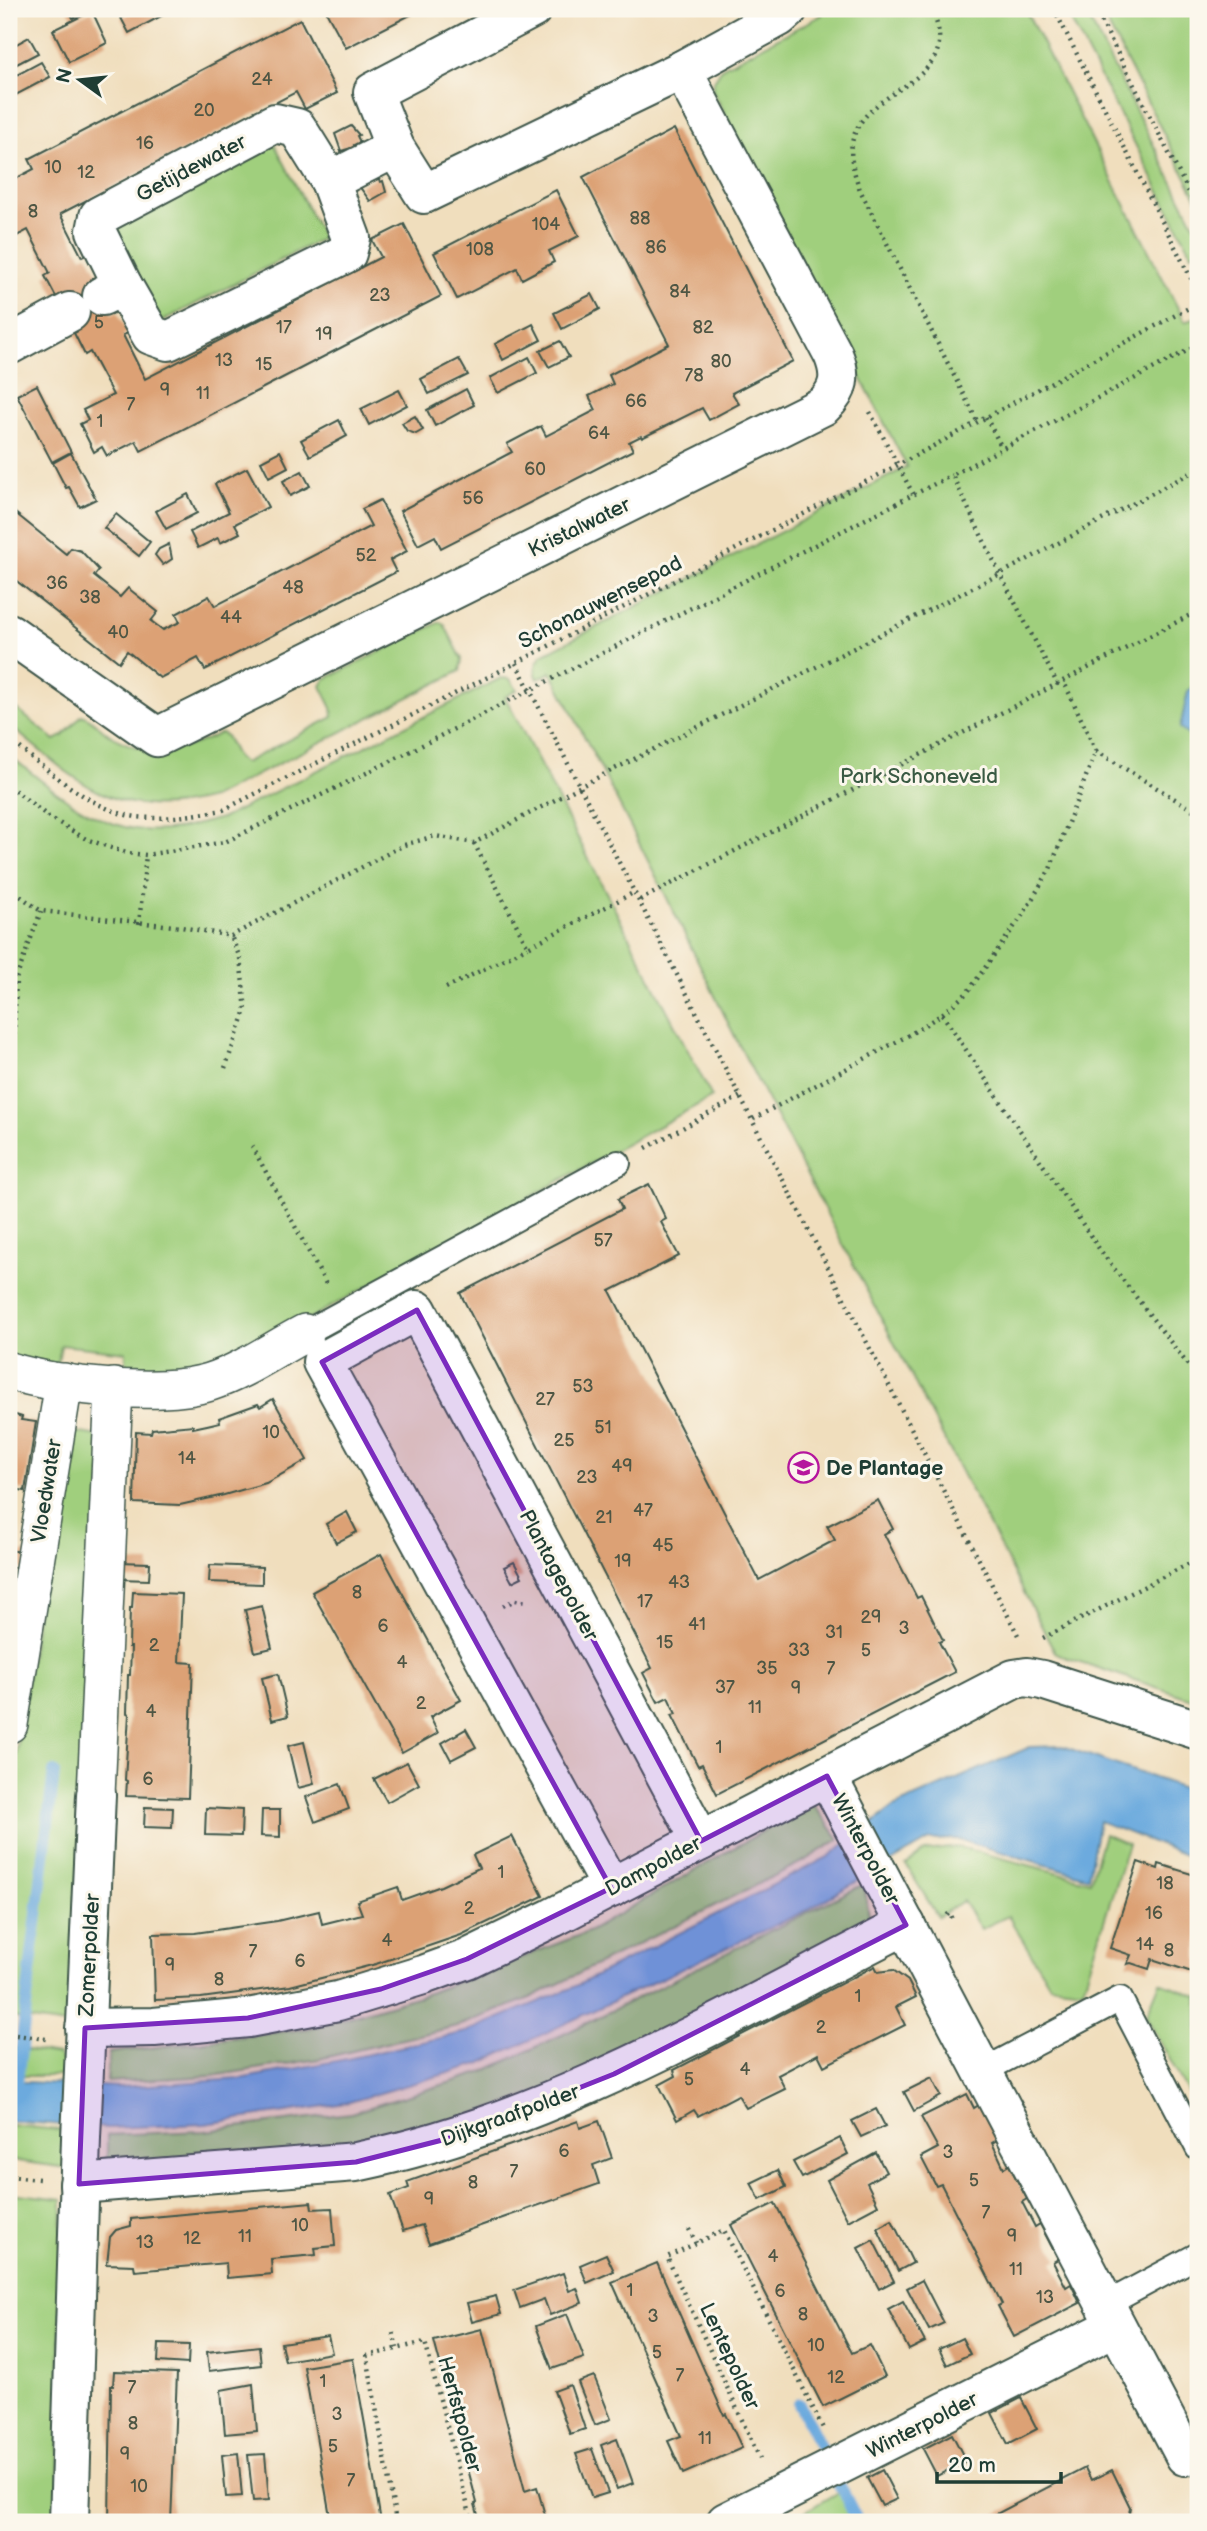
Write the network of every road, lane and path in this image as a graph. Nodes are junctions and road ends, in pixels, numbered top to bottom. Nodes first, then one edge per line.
1 (532, 9) edge
2 (788, 9) edge
3 (931, 9) edge
4 (1054, 9) edge
5 (1095, 9) edge
6 (682, 70) junction
7 (395, 148) junction
8 (330, 181) junction
9 (1198, 209) edge
10 (1198, 292) edge
11 (99, 298) junction
12 (1198, 303) edge
13 (9, 345) edge
14 (1198, 345) edge
15 (839, 384) junction
16 (986, 417) junction
17 (977, 421) junction
18 (1002, 448) junction
19 (898, 465) junction
20 (1198, 469) edge
21 (952, 475) junction
22 (913, 495) junction
23 (1000, 573) junction
24 (1198, 611) edge
25 (9, 633) edge
26 (516, 663) junction
27 (1064, 682) junction
28 (1058, 685) junction
29 (530, 690) junction
30 (9, 739) edge
31 (1096, 751) junction
32 (9, 786) edge
33 (581, 786) junction
34 (1198, 813) edge
35 (474, 843) junction
36 (146, 855) junction
37 (9, 888) edge
38 (635, 892) junction
39 (640, 900) junction
40 (41, 911) junction
41 (139, 924) junction
42 (231, 936) junction
43 (528, 947) junction
44 (446, 988) dead end
45 (942, 1014) junction
46 (15, 1041) dead end
47 (225, 1068) dead end
48 (741, 1096) junction
49 (753, 1119) junction
50 (251, 1146) dead end
51 (618, 1163) joint
52 (321, 1275) dead end
53 (409, 1295) junction
54 (314, 1348) junction
55 (9, 1371) edge
56 (1198, 1378) edge
57 (64, 1382) junction
58 (114, 1387) junction
59 (1198, 1559) edge
60 (567, 1590) junction
61 (466, 1626) junction
62 (1033, 1664) junction
63 (9, 1724) edge
64 (1198, 1730) edge
65 (827, 1776) junction
66 (96, 1795) joint
67 (701, 1840) junction
68 (611, 1888) junction
69 (906, 1925) junction
70 (85, 2028) junction
71 (983, 2070) junction
72 (1198, 2148) edge
73 (79, 2184) junction
74 (689, 2229) dead end
75 (696, 2243) junction
76 (1198, 2255) edge
77 (1111, 2316) junction
78 (393, 2333) dead end
79 (397, 2348) junction
80 (1185, 2456) dead end
81 (841, 2466) junction
82 (778, 2498) junction
83 (69, 2522) edge
84 (396, 2522) edge
85 (472, 2522) edge
86 (726, 2522) edge

1 - 7 street
2 - 6 street
3 - 17 path
4 - 10 path
5 - 9 path
6 - 7 street
6 - 15 street
7 - 8 street
8 - 11 street, Getijdewater
8 - 11 street, Getijdewater
11 - 13 street
12 - 16 path, Schonauwensepad
14 - 18 path
15 - 19 path
15 - 25 street, Kristalwater
16 - 17 path, Schonauwensepad
16 - 18 path
17 - 19 path, Schonauwensepad
18 - 21 path
19 - 22 path
19 - 26 path, Schonauwensepad
20 - 23 path
21 - 22 path
21 - 23 path
22 - 29 path
23 - 28 path
23 - 33 path
24 - 27 path
26 - 29 path
26 - 30 path, Schonauwensepad
27 - 28 path
27 - 31 path
28 - 39 path
29 - 33 path
29 - 36 path
31 - 34 path
31 - 45 path
32 - 36 path
33 - 35 path
33 - 38 path
35 - 42 path
35 - 43 path
36 - 41 path
37 - 40 path
38 - 39 path
38 - 43 path
39 - 48 path
40 - 41 path
40 - 46 path
41 - 42 path
42 - 47 path
43 - 44 path
45 - 49 path
45 - 56 path
48 - 49 path
48 - 51 path
49 - 62 path
50 - 52 path
51 - 53 lane
53 - 54 street
53 - 60 street, Plantagepolder
54 - 58 street
54 - 61 street
55 - 57 street
57 - 58 street
57 - 63 street, Vloedwater
58 - 66 street, Zomerpolder
59 - 62 path
60 - 61 path
60 - 67 street, Plantagepolder
61 - 68 street
62 - 64 street, Dampolder
62 - 65 street, Dampolder
65 - 67 street, Dampolder
65 - 69 street, Winterpolder
66 - 70 street, Zomerpolder
67 - 68 street, Dampolder
68 - 70 street, Dampolder
69 - 71 street, Winterpolder
69 - 73 street, Dijkgraafpolder
70 - 73 street, Zomerpolder
71 - 72 lane
71 - 77 street, Winterpolder
73 - 83 street, Zomerpolder
74 - 75 path
75 - 81 path, Lentepolder
75 - 82 path, Lentepolder
76 - 77 lane, Winterpolder
77 - 80 street, Winterpolder
77 - 81 street, Winterpolder
78 - 79 path
79 - 84 path, Herfstpolder
79 - 85 path, Herfstpolder
81 - 82 street, Winterpolder
82 - 86 street, Winterpolder

